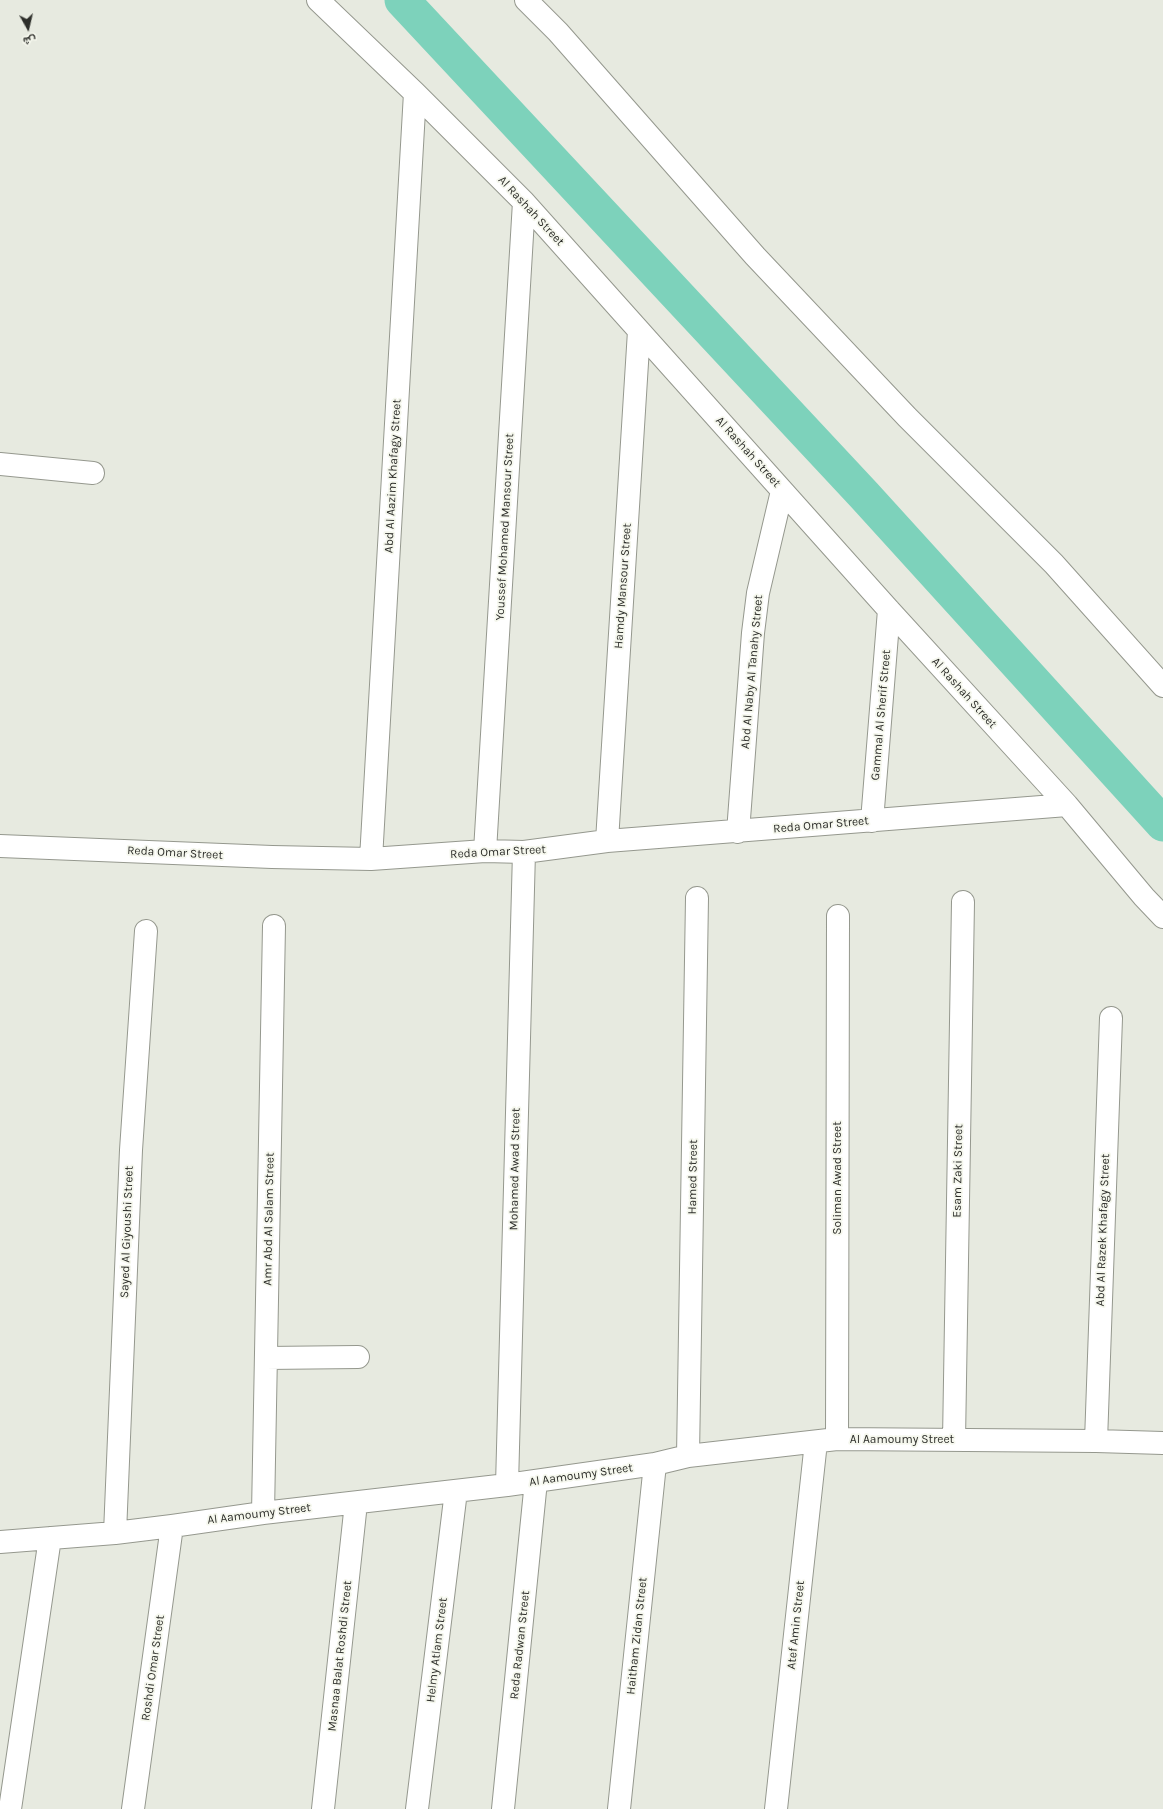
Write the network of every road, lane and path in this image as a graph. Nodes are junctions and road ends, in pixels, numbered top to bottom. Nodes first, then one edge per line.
1 (318, 0) edge
2 (526, 0) edge
3 (415, 93) junction
4 (524, 202) junction
5 (639, 330) junction
6 (0, 464) edge
7 (93, 473) dead end
8 (782, 491) junction
9 (889, 610) junction
10 (1163, 686) edge
11 (1067, 805) junction
12 (872, 820) junction
13 (738, 832) junction
14 (607, 841) junction
15 (0, 846) edge
16 (485, 851) junction
17 (524, 852) junction
18 (371, 860) junction
19 (697, 898) dead end
20 (963, 902) dead end
21 (838, 916) dead end
22 (1163, 917) edge
23 (274, 926) dead end
24 (146, 931) dead end
25 (1111, 1018) dead end
26 (358, 1357) dead end
27 (266, 1358) junction
28 (837, 1439) junction
29 (954, 1440) junction
30 (1096, 1441) junction
31 (816, 1442) junction
32 (1163, 1444) edge
33 (688, 1456) junction
34 (655, 1464) junction
35 (536, 1481) junction
36 (507, 1485) junction
37 (456, 1491) junction
38 (356, 1503) junction
39 (263, 1513) junction
40 (172, 1526) junction
41 (115, 1533) junction
42 (50, 1538) junction
43 (0, 1542) edge
44 (10, 1809) edge
45 (133, 1809) edge
46 (323, 1809) edge
47 (417, 1809) edge
48 (504, 1809) edge
49 (618, 1809) edge
50 (776, 1809) edge

1 - 3 street, Al Rashah Street
2 - 10 street
3 - 4 street, Al Rashah Street
3 - 18 street, Abd Al Aazim Khafagy Street
4 - 5 street, Al Rashah Street
4 - 16 street, Youssef Mohamed Mansour Street
5 - 8 street, Al Rashah Street
5 - 14 street, Hamdy Mansour Street
6 - 7 street
8 - 9 street, Al Rashah Street
8 - 13 street, Abd Al Naby Al Tanahy Street
9 - 11 street, Al Rashah Street
9 - 12 street, Gammal Al Sherif Street
11 - 12 street, Reda Omar Street
11 - 22 street, Al Rashah Street
12 - 13 street, Reda Omar Street
13 - 14 street, Reda Omar Street
14 - 17 street, Reda Omar Street
15 - 18 street, Reda Omar Street
16 - 17 street, Reda Omar Street
16 - 18 street, Reda Omar Street
17 - 36 street, Mohamed Awad Street
19 - 33 street, Hamed Street
20 - 29 street, Esam Zaki Street
21 - 28 street, Soliman Awad Street
23 - 27 street, Amr Abd Al Salam Street
24 - 41 street, Sayed Al Giyoushi Street
25 - 30 street, Abd Al Razek Khafagy Street
26 - 27 street
27 - 39 street, Amr Abd Al Salam Street
28 - 29 street, Al Aamoumy Street
28 - 31 street, Al Aamoumy Street
29 - 30 street, Al Aamoumy Street
30 - 32 street, Al Aamoumy Street
31 - 33 street, Al Aamoumy Street
31 - 50 street, Atef Amin Street
33 - 34 street, Al Aamoumy Street
34 - 35 street, Al Aamoumy Street
34 - 49 street, Haitham Zidan Street
35 - 36 street, Al Aamoumy Street
35 - 48 street, Reda Radwan Street
36 - 37 street, Al Aamoumy Street
37 - 38 street, Al Aamoumy Street
37 - 47 street, Helmy Atlam Street
38 - 39 street, Al Aamoumy Street
38 - 46 street, Masnaa Balat Roshdi Street
39 - 40 street, Al Aamoumy Street
40 - 41 street, Al Aamoumy Street
40 - 45 street, Roshdi Omar Street
41 - 42 street, Al Aamoumy Street
42 - 43 street, Al Aamoumy Street
42 - 44 street

